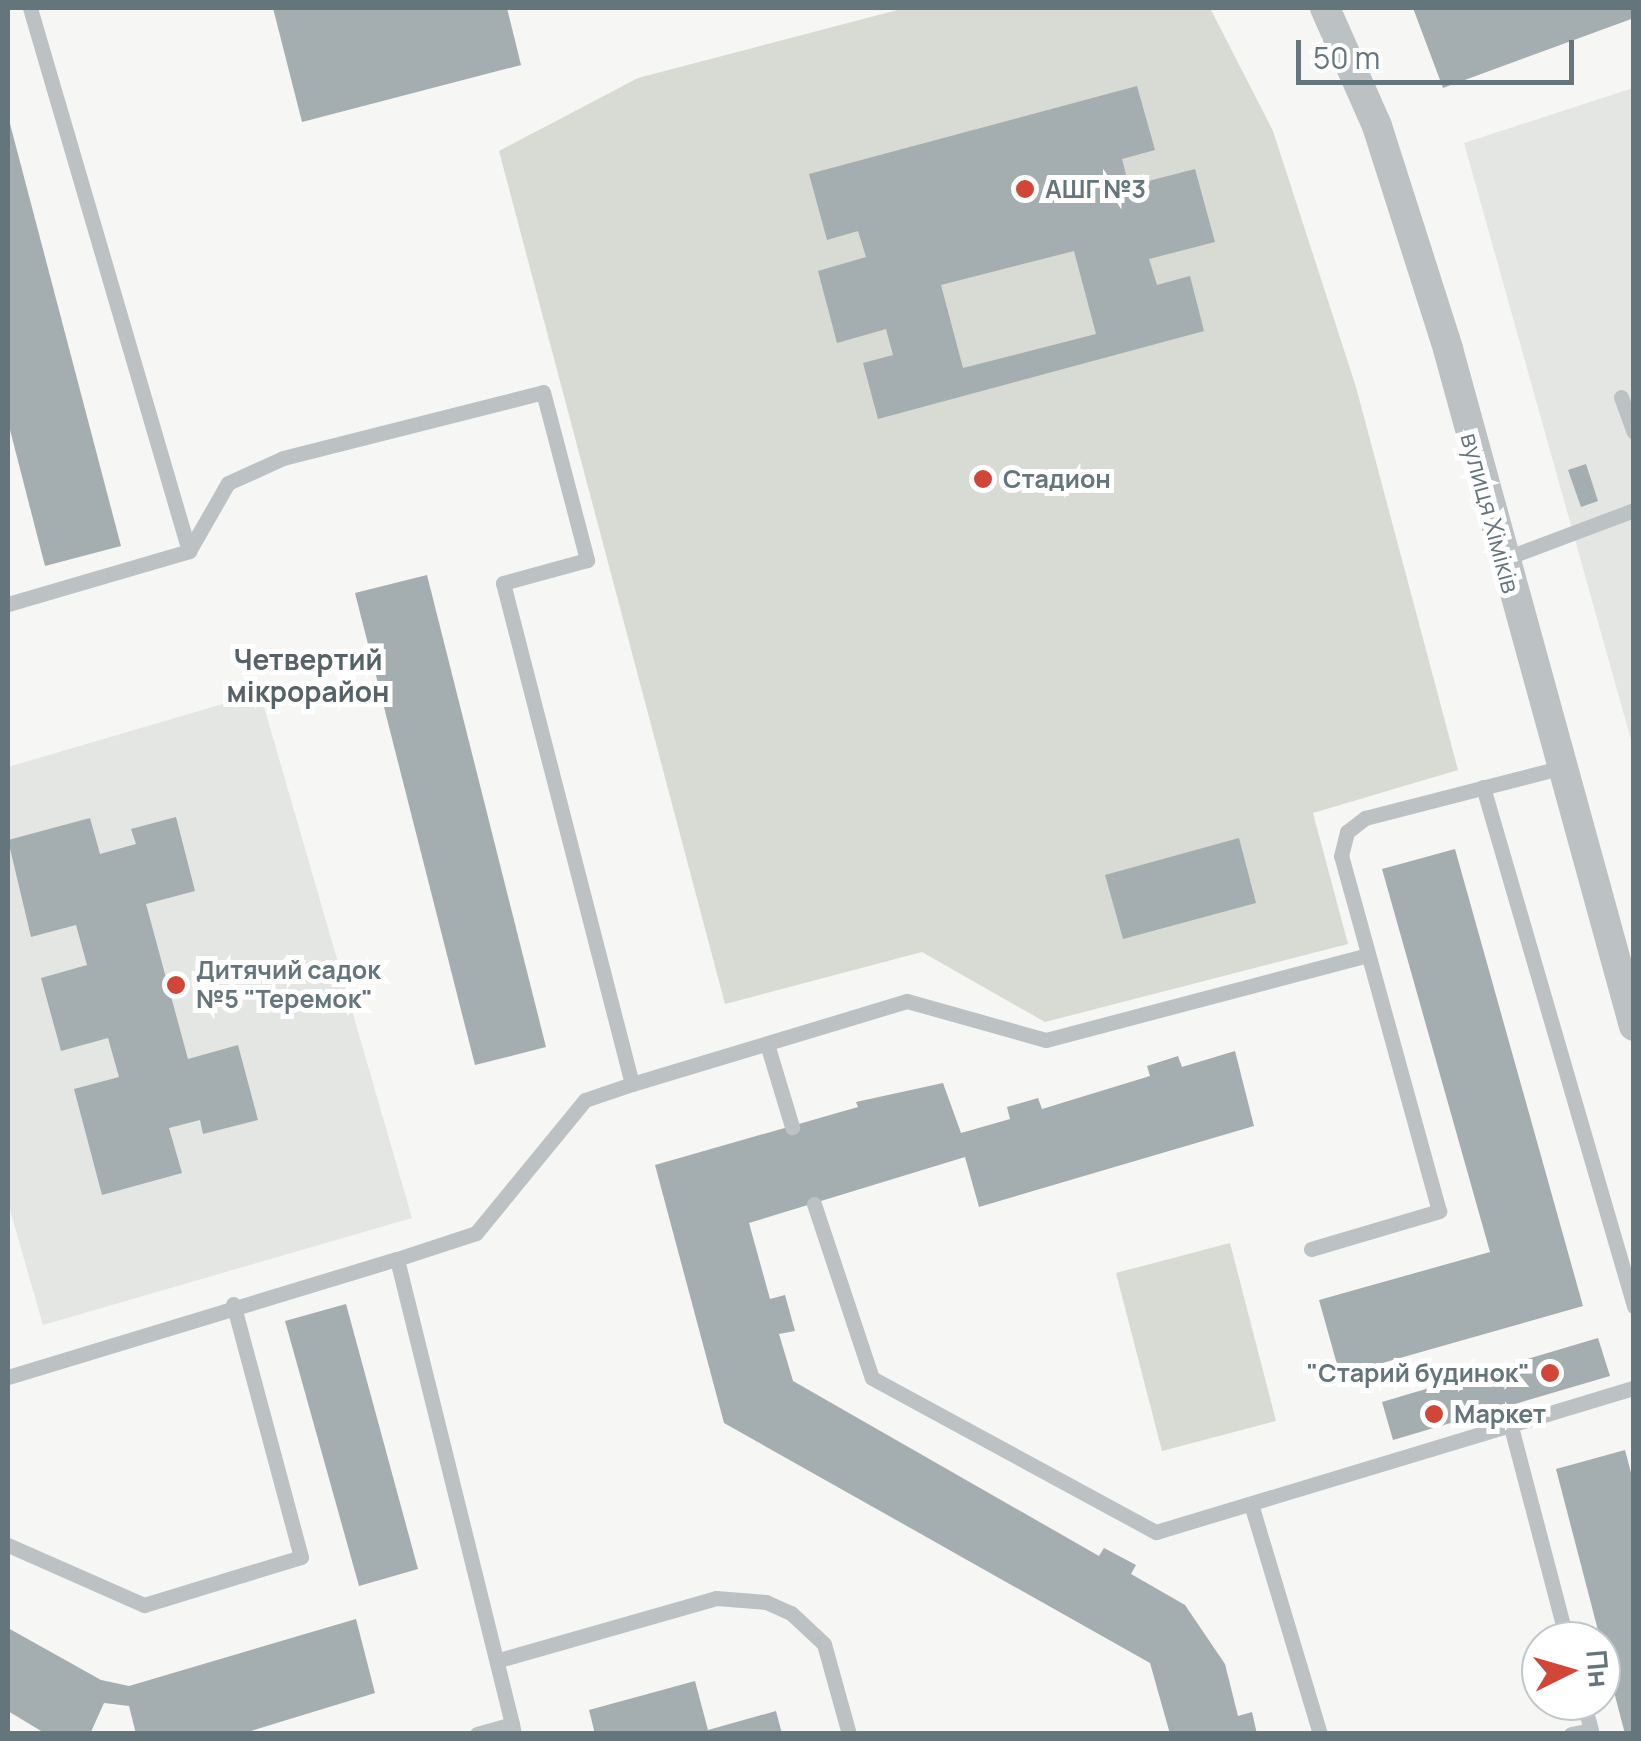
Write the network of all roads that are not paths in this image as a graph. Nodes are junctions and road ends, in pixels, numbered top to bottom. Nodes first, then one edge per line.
1 (30, 8) edge
2 (1326, 8) edge
3 (1621, 397) dead end
4 (1634, 432) edge
5 (1634, 510) edge
6 (190, 551) junction
7 (1501, 560) junction
8 (8, 604) edge
9 (1560, 768) junction
10 (1483, 787) junction
11 (1367, 955) junction
12 (1634, 1026) edge
13 (767, 1044) junction
14 (632, 1084) junction
15 (792, 1126) dead end
16 (814, 1204) dead end
17 (1312, 1249) dead end
18 (397, 1259) junction
19 (233, 1304) junction
20 (1634, 1306) edge
21 (8, 1378) edge
22 (1634, 1388) edge
23 (1510, 1423) junction
24 (1251, 1504) junction
25 (8, 1544) edge
26 (1562, 1621) edge
27 (499, 1660) junction
28 (1588, 1721) edge
29 (513, 1729) edge
30 (477, 1734) edge
31 (849, 1734) edge
32 (1320, 1734) edge
33 (1571, 1734) edge

1 - 6 lane
2 - 7 street, вулиця Хіміків
3 - 4 lane
5 - 7 lane
6 - 8 lane
6 - 14 lane
7 - 9 street, вулиця Хіміків
9 - 10 lane
9 - 12 street, вулиця Хіміків
10 - 11 lane
10 - 20 lane
11 - 13 lane
11 - 17 lane
13 - 14 lane
13 - 15 lane
14 - 18 lane
16 - 24 lane
18 - 19 lane
18 - 27 lane
19 - 21 lane
19 - 25 lane
22 - 23 lane
23 - 24 lane
23 - 26 lane
24 - 32 lane
27 - 29 lane
27 - 31 lane
28 - 33 lane
29 - 30 lane

